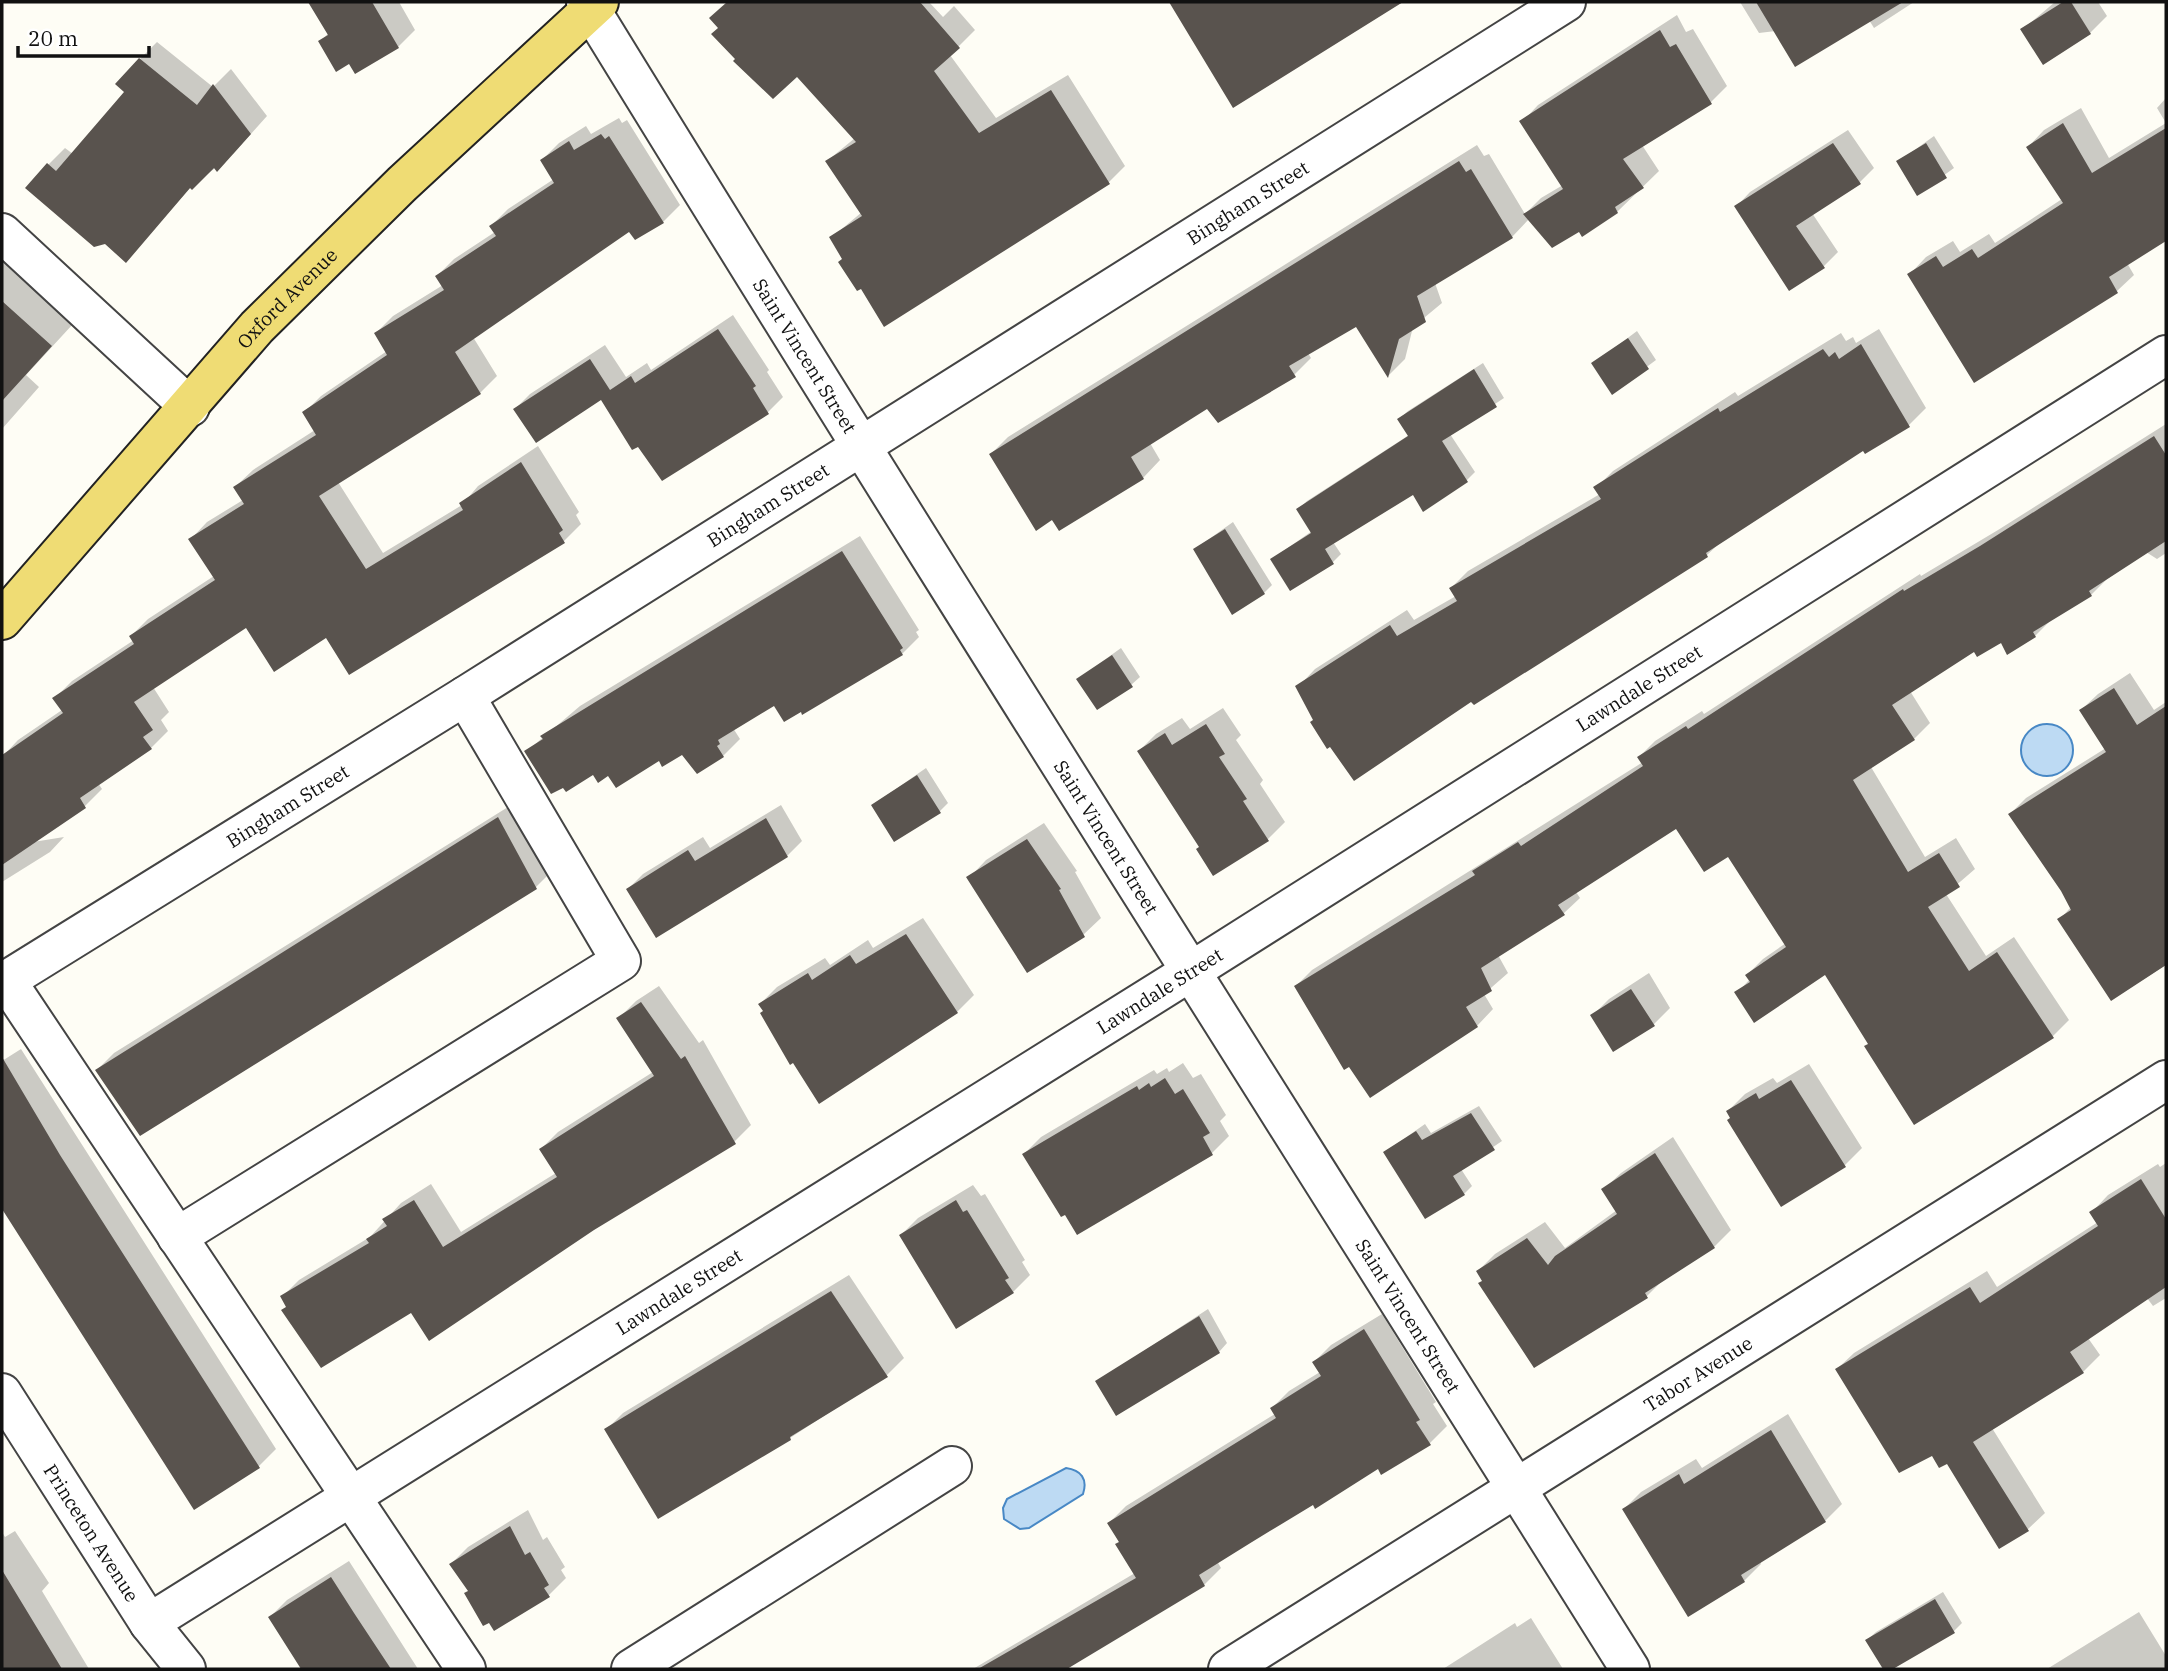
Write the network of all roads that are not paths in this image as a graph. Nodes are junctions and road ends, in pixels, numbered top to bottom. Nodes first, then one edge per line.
1 (1566, 2) edge
2 (592, 4) edge
3 (2, 233) edge
4 (2166, 355) edge
5 (190, 407) junction
6 (859, 446) junction
7 (8, 601) edge
8 (465, 696) junction
9 (1193, 970) junction
10 (4, 981) edge
11 (2166, 1080) edge
12 (177, 1237) junction
13 (2, 1394) edge
14 (952, 1466) dead end
15 (1517, 1487) junction
16 (349, 1495) junction
17 (149, 1623) junction
18 (186, 1669) edge
19 (466, 1669) edge
20 (631, 1669) edge
21 (1228, 1669) edge
22 (1630, 1669) edge

1 - 6 street, Bingham Street
2 - 5 main road, Oxford Avenue
2 - 6 street, Saint Vincent Street
3 - 5 street
4 - 9 street, Lawndale Street
5 - 7 main road, Oxford Avenue
6 - 8 street, Bingham Street
6 - 9 street, Saint Vincent Street
8 - 10 street, Bingham Street
8 - 12 street
9 - 15 street, Saint Vincent Street
9 - 16 street, Lawndale Street
10 - 12 street
11 - 15 street, Tabor Avenue
12 - 16 street
13 - 17 street, Princeton Avenue
14 - 20 street
15 - 21 street, Tabor Avenue
15 - 22 street, Saint Vincent Street
16 - 17 street, Lawndale Street
16 - 19 street
17 - 18 street, Princeton Avenue

